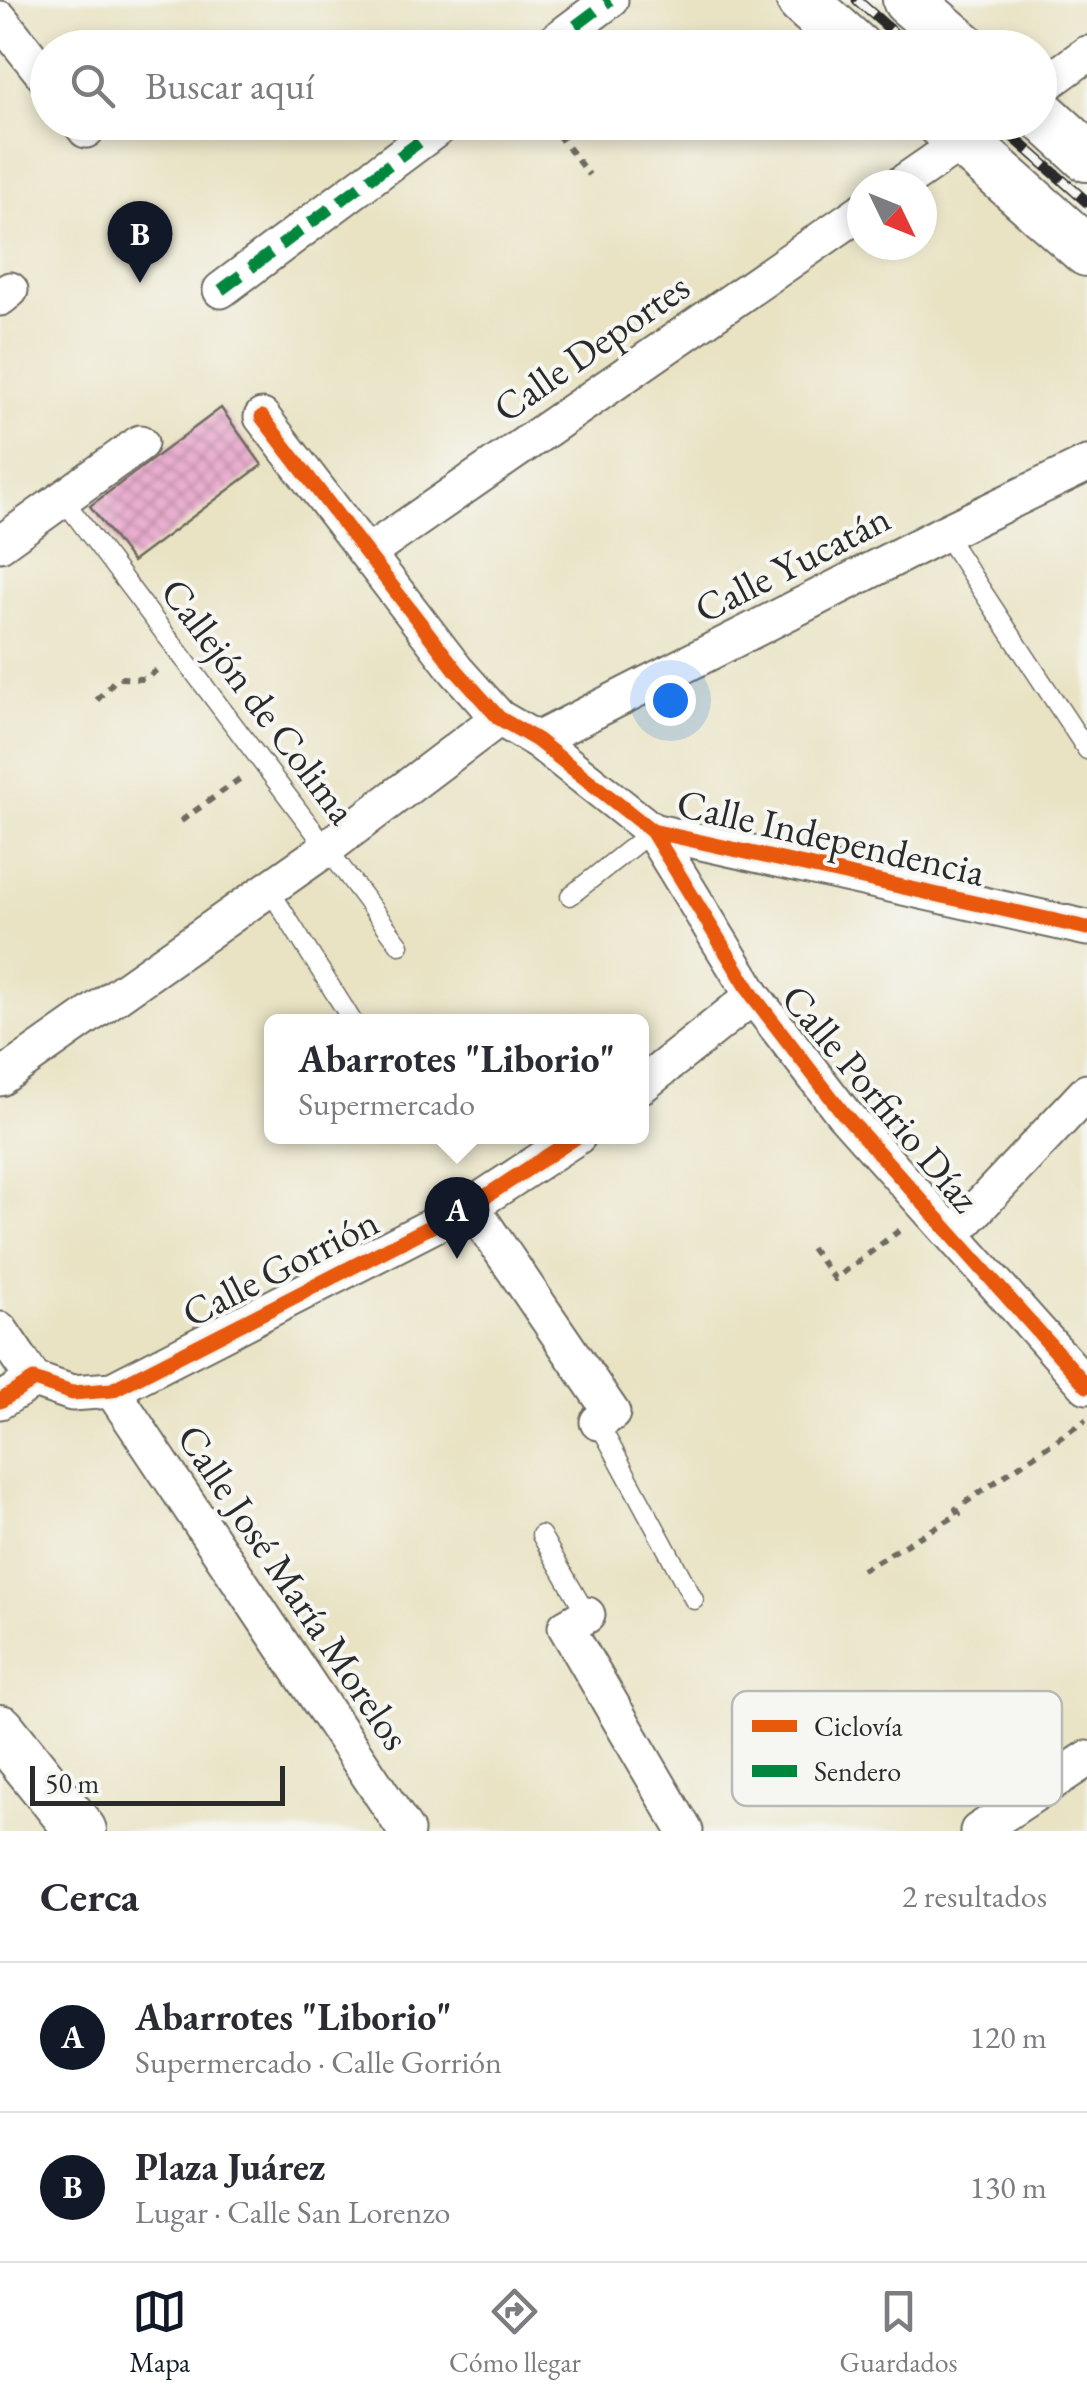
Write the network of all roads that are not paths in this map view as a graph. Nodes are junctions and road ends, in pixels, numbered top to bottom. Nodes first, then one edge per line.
1 (610, 0) edge
2 (802, 0) edge
3 (908, 0) edge
4 (0, 19) edge
5 (570, 30) edge
6 (836, 30) edge
7 (943, 30) edge
8 (1087, 54) edge
9 (30, 57) edge
10 (1057, 76) edge
11 (1057, 129) edge
12 (422, 140) edge
13 (943, 140) edge
14 (960, 140) edge
15 (1087, 156) edge
16 (914, 170) edge
17 (847, 221) edge
18 (1084, 245) edge
19 (221, 290) dead end
20 (262, 417) dead end
21 (140, 444) dead end
22 (1087, 464) edge
23 (63, 499) junction
24 (944, 533) junction
25 (0, 544) edge
26 (368, 553) junction
27 (498, 718) junction
28 (536, 740) junction
29 (1087, 750) edge
30 (652, 831) junction
31 (327, 848) junction
32 (269, 889) junction
33 (570, 896) dead end
34 (1087, 928) edge
35 (400, 945) dead end
36 (753, 996) junction
37 (348, 1014) edge
38 (0, 1078) edge
39 (649, 1079) edge
40 (1087, 1092) edge
41 (566, 1144) edge
42 (470, 1206) junction
43 (941, 1221) junction
44 (0, 1330) edge
45 (34, 1380) junction
46 (1087, 1386) edge
47 (112, 1390) junction
48 (0, 1401) edge
49 (598, 1422) joint
50 (541, 1536) dead end
51 (694, 1600) dead end
52 (588, 1615) joint
53 (0, 1730) edge
54 (1087, 1759) edge
55 (1062, 1776) edge
56 (1016, 1806) edge
57 (82, 1831) edge
58 (406, 1831) edge
59 (685, 1831) edge
60 (978, 1831) edge

1 - 5 street
2 - 6 main road
3 - 7 main road
4 - 9 street
8 - 10 street
11 - 15 main road
12 - 19 street
13 - 16 street
14 - 18 main road
17 - 26 street, Calle Deportes
20 - 26 street, Calle Independencia
21 - 23 street
22 - 24 street, Calle Yucatán
23 - 25 street
23 - 31 lane, Callejón de Colima
24 - 28 street, Calle Yucatán
24 - 29 lane
26 - 27 street, Calle Independencia
27 - 28 street, Calle Independencia
27 - 31 street
28 - 30 street, Calle Independencia
30 - 33 lane
30 - 34 street, Calle Independencia
30 - 36 street, Calle Porfirio Díaz
31 - 32 street
31 - 35 lane, Callejón de Colima
32 - 37 lane
32 - 38 street
36 - 39 street
36 - 43 street, Calle Porfirio Díaz
40 - 43 street
41 - 42 street, Calle Gorrión
42 - 47 street, Calle Gorrión
42 - 49 street
43 - 46 street, Calle Porfirio Díaz
44 - 45 street
45 - 47 street, Calle Gorrión
45 - 48 street
47 - 58 street, Calle José María Morelos
49 - 51 lane
50 - 52 lane
52 - 59 street
53 - 57 main road
54 - 55 street
56 - 60 street

